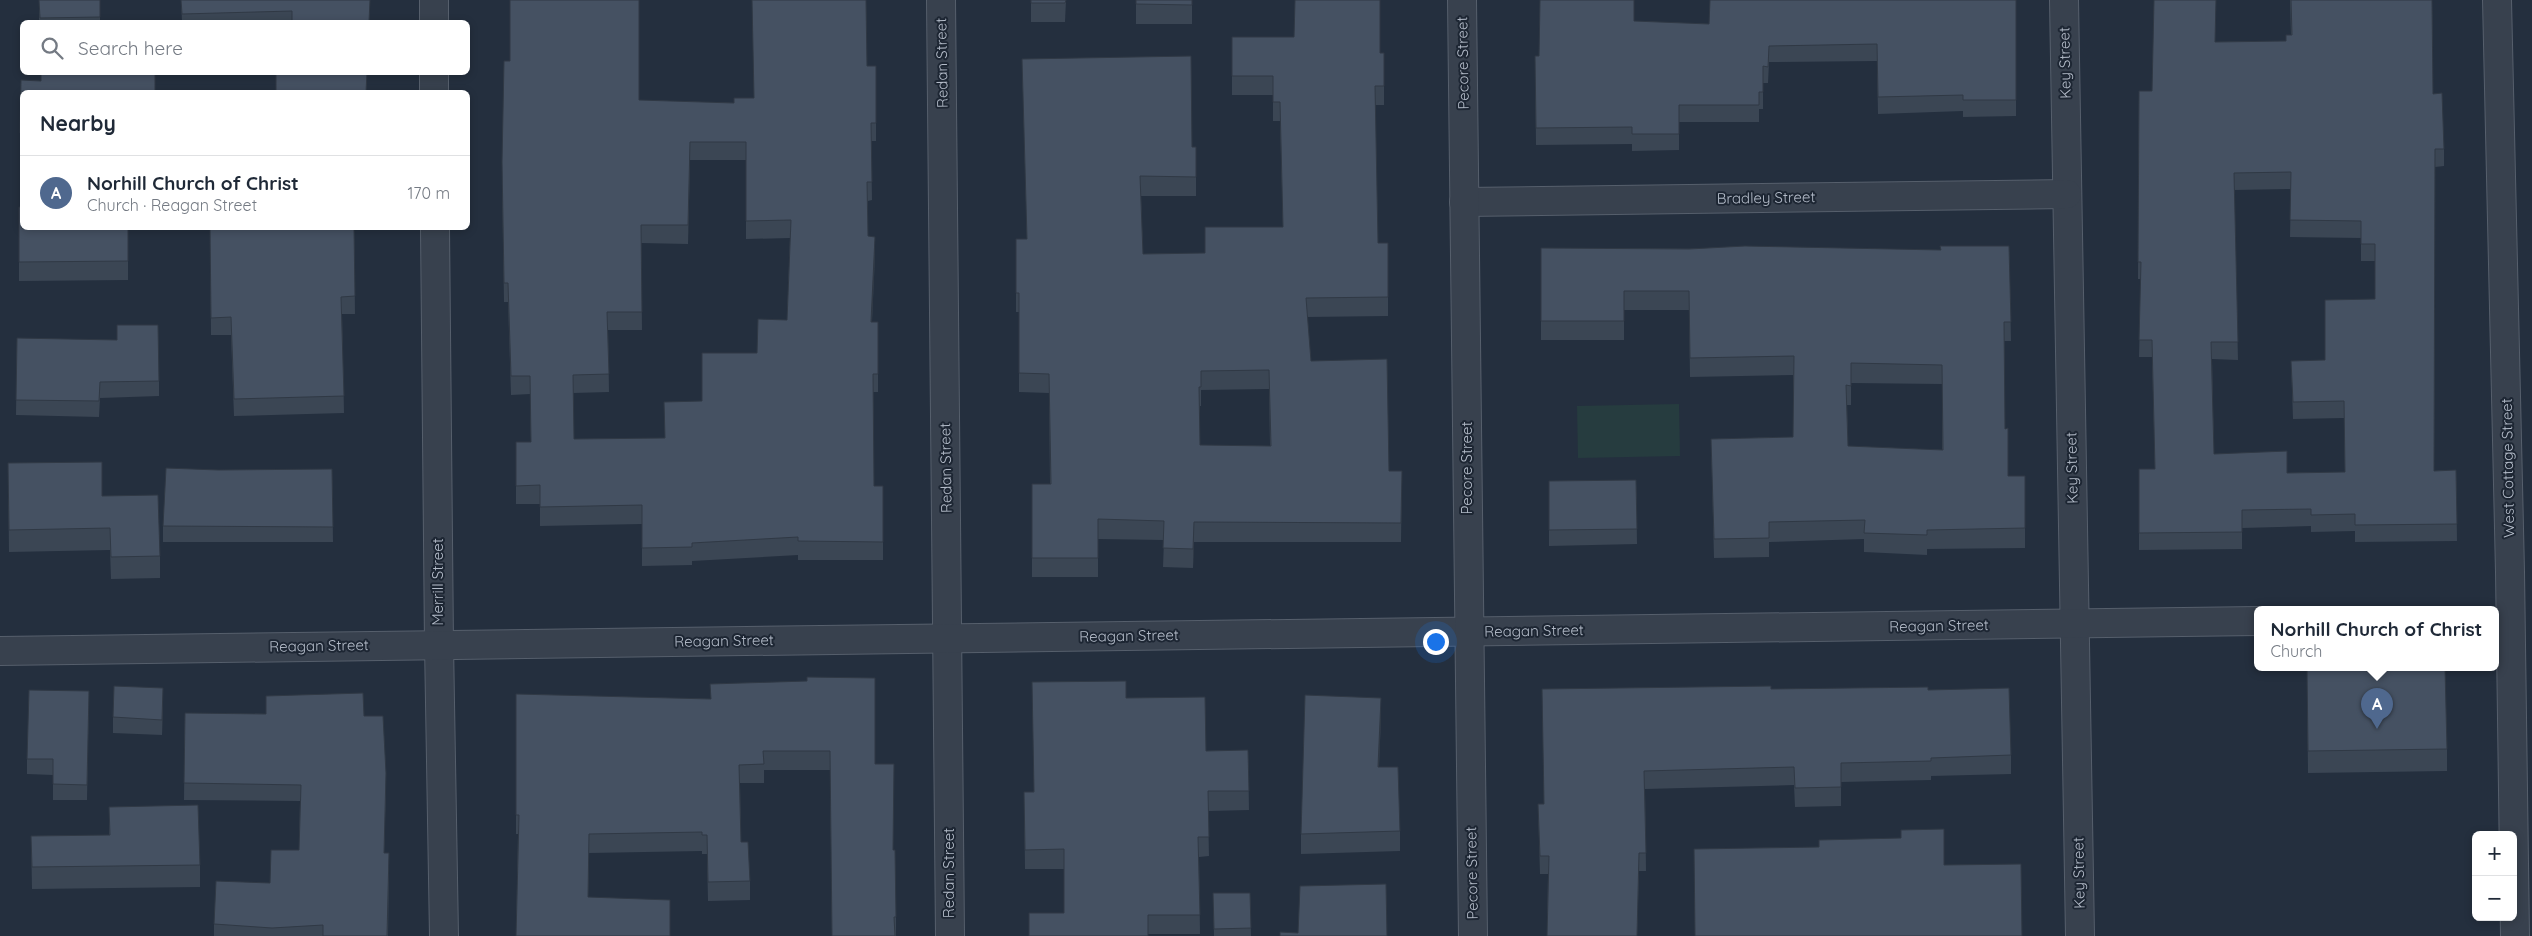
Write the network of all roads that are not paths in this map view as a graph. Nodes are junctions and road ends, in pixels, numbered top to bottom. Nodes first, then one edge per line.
1 (434, 0) edge
2 (941, 0) edge
3 (1462, 0) edge
4 (2064, 0) edge
5 (2497, 0) edge
6 (434, 20) edge
7 (434, 75) edge
8 (434, 90) edge
9 (2067, 194) junction
10 (1464, 202) junction
11 (435, 230) edge
12 (2513, 618) edge
13 (2254, 621) edge
14 (2075, 624) junction
15 (1468, 632) junction
16 (948, 638) junction
17 (439, 644) junction
18 (0, 652) edge
19 (444, 936) edge
20 (950, 936) edge
21 (1473, 936) edge
22 (2080, 936) edge
23 (2515, 936) edge

1 - 6 street
2 - 16 street, Redan Street
3 - 10 street, Pecore Street
4 - 9 street, Key Street
5 - 12 street, West Cottage Street
7 - 8 street
9 - 10 street, Bradley Street
9 - 14 street, Key Street
10 - 15 street, Pecore Street
11 - 17 street, Merrill Street
12 - 23 street, West Cottage Street
13 - 14 street, Reagan Street
14 - 15 street, Reagan Street
14 - 22 street, Key Street
15 - 16 street, Reagan Street
15 - 21 street, Pecore Street
16 - 17 street, Reagan Street
16 - 20 street, Redan Street
17 - 18 street, Reagan Street
17 - 19 street, Merrill Street

